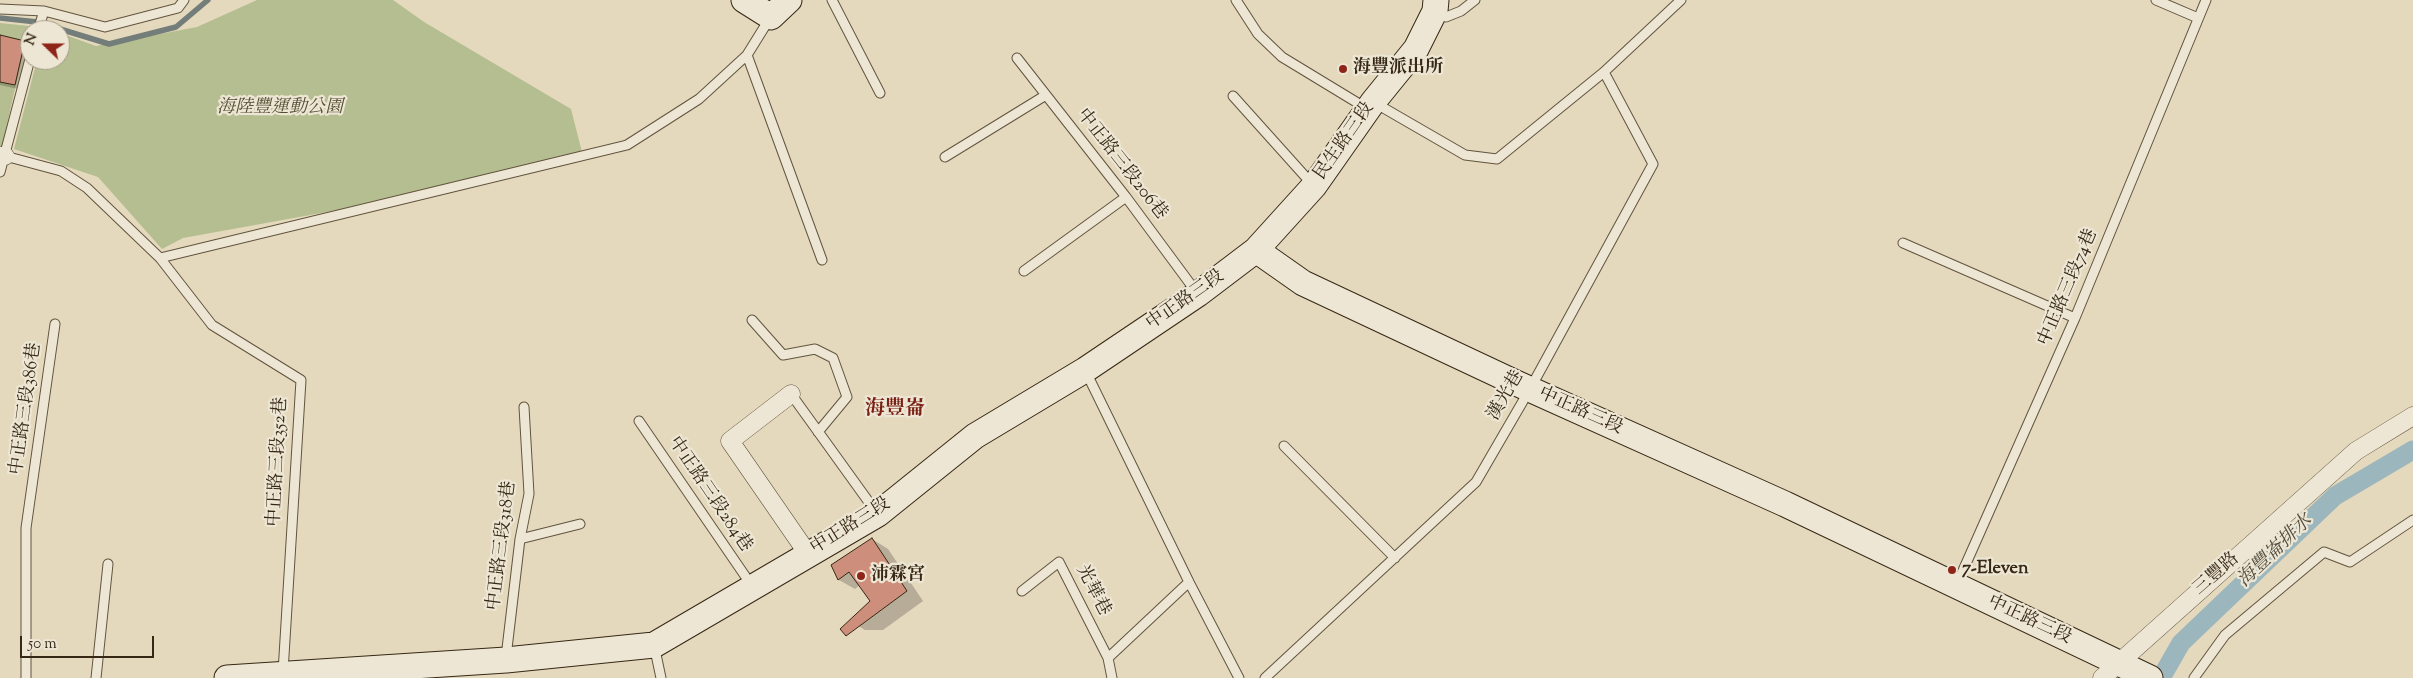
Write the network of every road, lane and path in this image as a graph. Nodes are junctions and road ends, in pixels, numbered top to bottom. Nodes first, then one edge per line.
1 (184, 0) edge
2 (744, 0) edge
3 (790, 0) edge
4 (832, 0) edge
5 (1236, 0) edge
6 (1475, 0) edge
7 (1680, 0) edge
8 (2156, 0) edge
9 (2206, 0) edge
10 (1435, 6) edge
11 (0, 9) edge
12 (44, 11) junction
13 (771, 17) junction
14 (2198, 18) junction
15 (41, 20) edge
16 (748, 55) junction
17 (1017, 58) dead end
18 (27, 70) edge
19 (1604, 72) junction
20 (880, 93) dead end
21 (1046, 95) junction
22 (1233, 96) dead end
23 (1370, 106) junction
24 (945, 157) dead end
25 (2, 161) edge
26 (1314, 186) junction
27 (1126, 197) junction
28 (1903, 243) dead end
29 (1256, 250) junction
30 (160, 258) junction
31 (822, 260) dead end
32 (1024, 271) dead end
33 (1198, 294) junction
34 (2075, 318) junction
35 (752, 320) dead end
36 (55, 324) dead end
37 (1085, 370) junction
38 (1530, 389) junction
39 (791, 394) joint
40 (524, 407) dead end
41 (2413, 416) edge
42 (639, 421) dead end
43 (818, 432) junction
44 (1284, 446) dead end
45 (878, 514) junction
46 (2413, 520) edge
47 (580, 524) dead end
48 (520, 539) junction
49 (808, 554) junction
50 (1395, 558) junction
51 (108, 564) dead end
52 (1189, 582) junction
53 (752, 586) junction
54 (1956, 586) junction
55 (1022, 591) dead end
56 (654, 645) junction
57 (1108, 658) junction
58 (506, 660) junction
59 (2126, 673) edge
60 (283, 675) junction
61 (256, 676) edge
62 (26, 678) edge
63 (96, 678) edge
64 (228, 678) edge
65 (661, 678) edge
66 (1112, 678) edge
67 (1239, 678) edge
68 (1265, 678) edge
69 (2194, 678) edge

1 - 12 lane
2 - 13 street
3 - 13 street
4 - 20 lane
5 - 23 lane
6 - 10 lane
7 - 19 lane
8 - 14 lane
9 - 14 lane, 中正路三段74巷
10 - 23 street, 民生路三段
11 - 12 lane
12 - 15 lane
13 - 16 lane
14 - 34 lane, 中正路三段74巷
16 - 30 lane
16 - 31 lane
17 - 21 lane, 中正路三段206巷
18 - 25 lane
19 - 23 lane
19 - 38 lane, 漢光巷
21 - 24 lane
21 - 27 lane, 中正路三段206巷
22 - 26 lane
23 - 26 street, 民生路三段
25 - 30 lane
26 - 29 street, 民生路三段
27 - 32 lane
27 - 33 lane, 中正路三段206巷
28 - 34 lane
29 - 33 street, 中正路三段
29 - 38 street, 中正路三段
30 - 60 lane, 中正路三段352巷
33 - 37 street, 中正路三段
34 - 54 lane, 中正路三段74巷
35 - 43 lane
36 - 62 lane, 中正路三段386巷
37 - 45 street, 中正路三段
37 - 52 lane
38 - 50 lane, 漢光巷
38 - 54 street, 中正路三段
39 - 43 lane
39 - 49 street
40 - 48 lane, 中正路三段318巷
41 - 59 street, 三豐路
42 - 53 lane, 中正路三段284巷
43 - 45 lane
44 - 50 lane
45 - 49 street, 中正路三段
46 - 69 lane
47 - 48 lane
48 - 58 lane, 中正路三段318巷
49 - 53 street, 中正路三段
50 - 68 lane, 漢光巷
51 - 63 lane
52 - 57 lane
52 - 67 lane
53 - 56 street, 中正路三段
54 - 59 street, 中正路三段
55 - 57 lane, 光華巷
56 - 58 street, 中正路三段
56 - 65 lane
57 - 66 lane, 光華巷
58 - 60 street, 中正路三段
60 - 61 street, 中正路三段
61 - 64 street, 中正路三段

